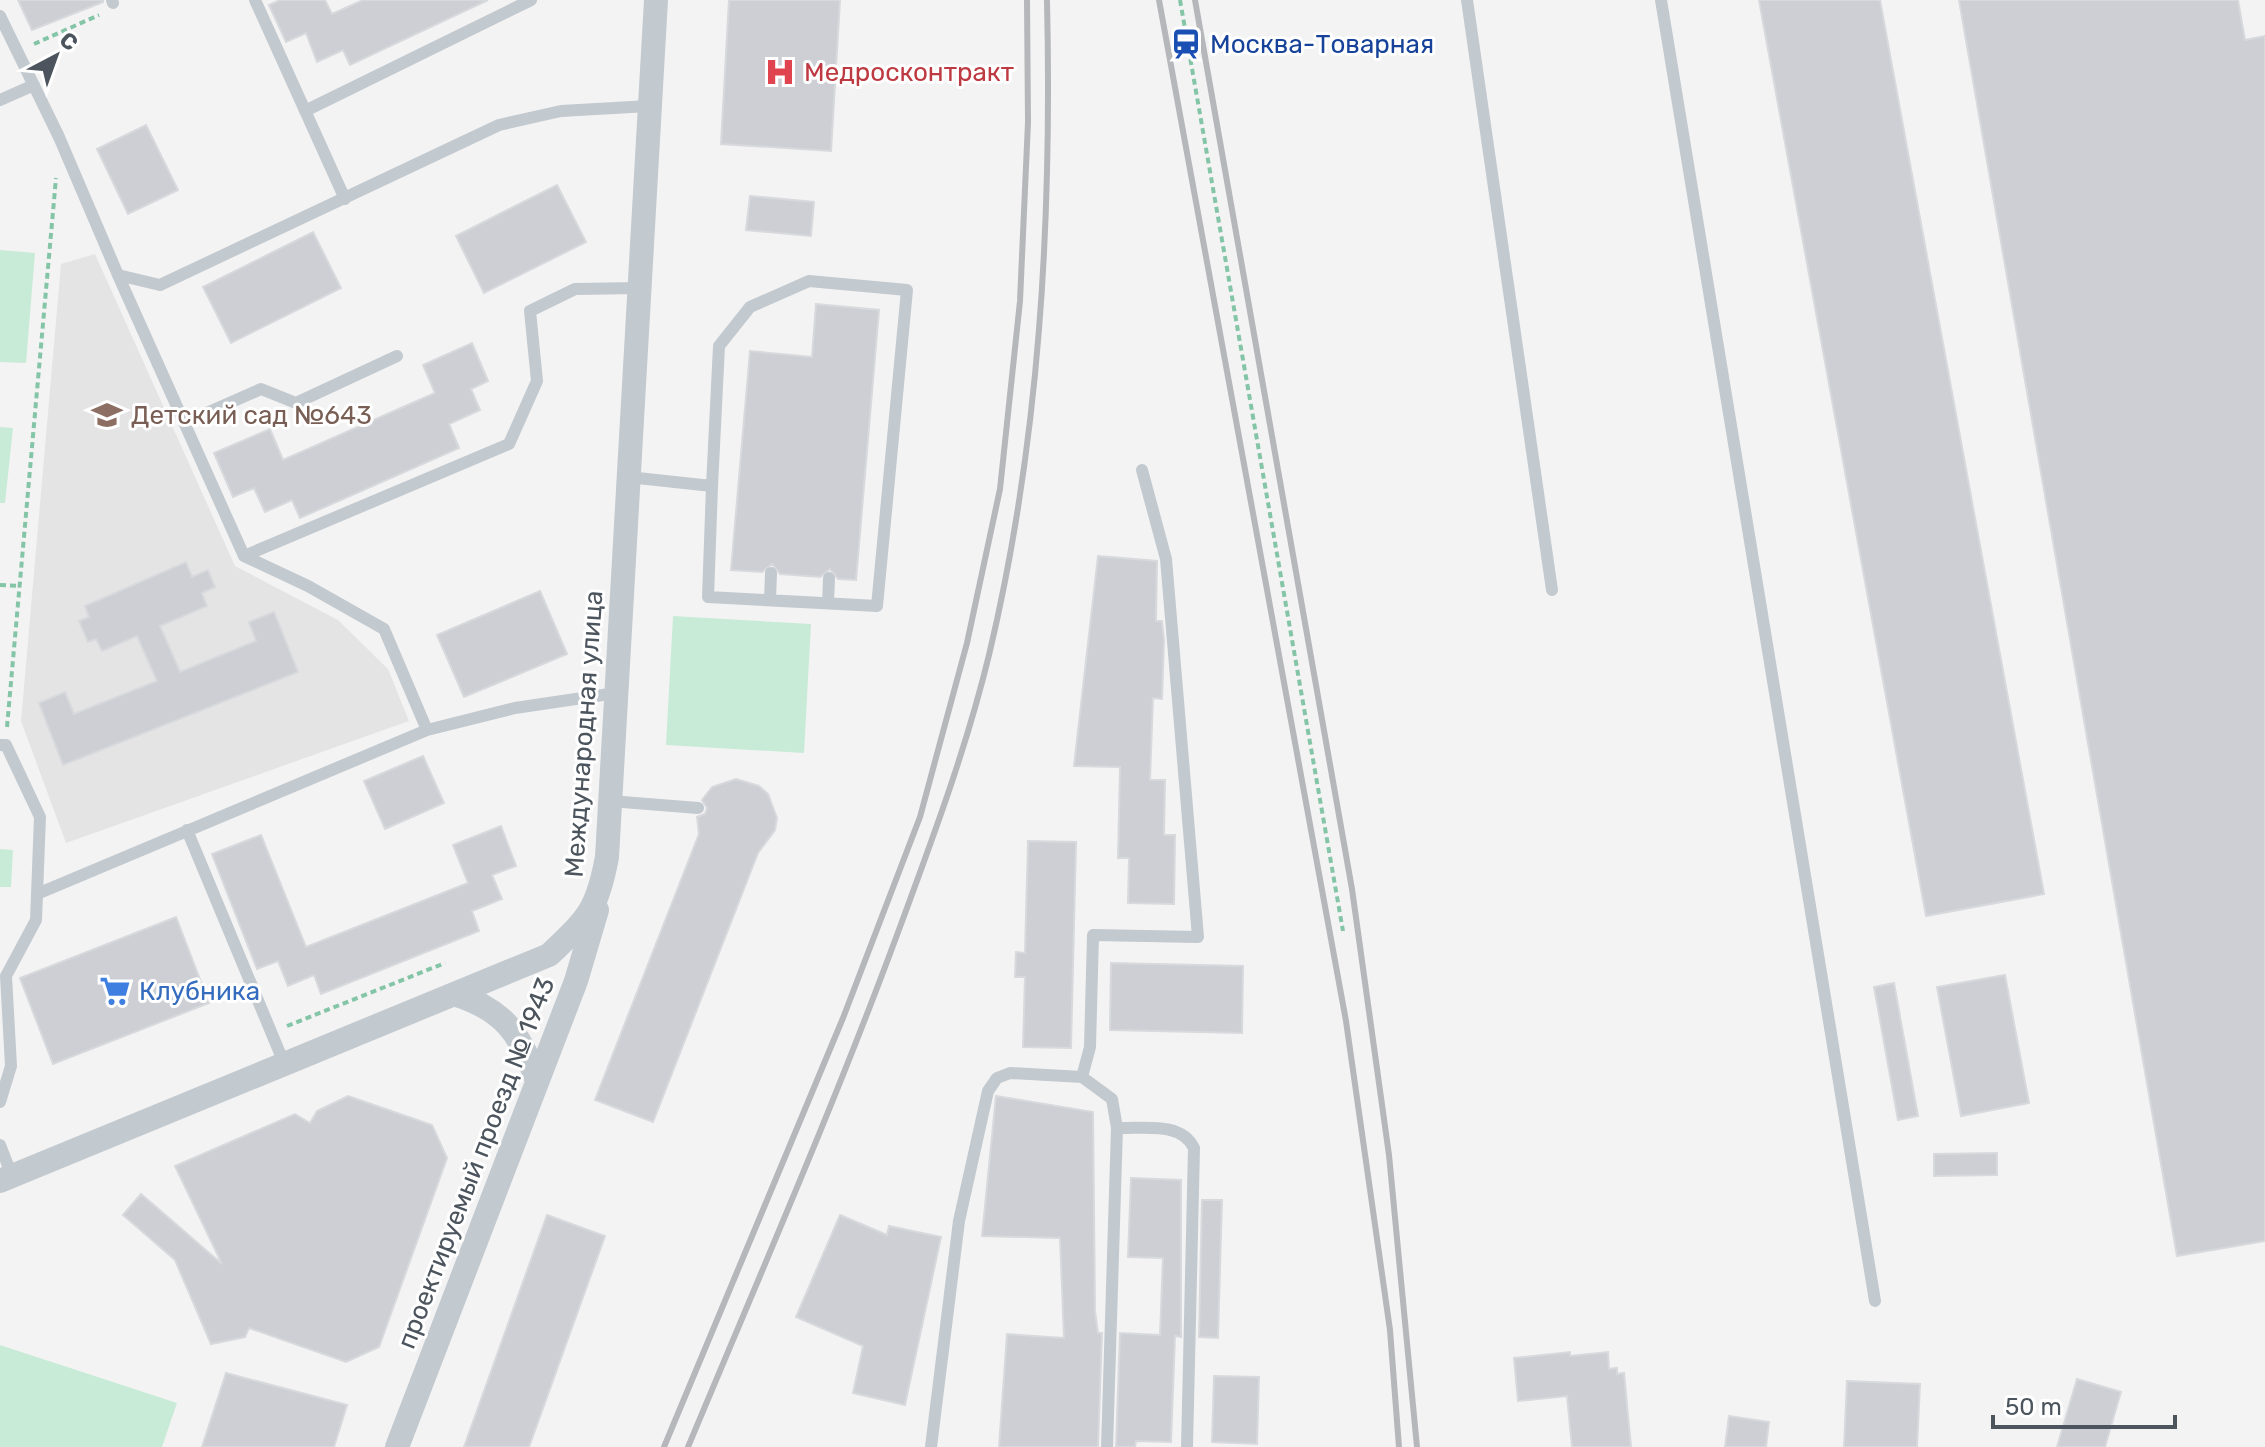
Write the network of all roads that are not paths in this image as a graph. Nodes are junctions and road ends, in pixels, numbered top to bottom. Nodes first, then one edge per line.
1 (255, 0) edge
2 (531, 0) edge
3 (656, 0) edge
4 (1467, 0) edge
5 (1661, 0) edge
6 (0, 16) edge
7 (34, 85) junction
8 (0, 100) edge
9 (649, 106) junction
10 (305, 111) junction
11 (345, 199) junction
12 (118, 275) junction
13 (639, 288) junction
14 (397, 356) dead end
15 (184, 423) junction
16 (1142, 470) dead end
17 (628, 477) junction
18 (712, 486) junction
19 (244, 556) junction
20 (771, 573) dead end
21 (829, 578) dead end
22 (1552, 590) dead end
23 (770, 600) junction
24 (828, 603) junction
25 (616, 693) junction
26 (427, 730) junction
27 (3, 745) edge
28 (610, 801) junction
29 (698, 808) dead end
30 (187, 830) junction
31 (37, 894) junction
32 (600, 896) junction
33 (457, 995) junction
34 (284, 1063) junction
35 (1082, 1077) junction
36 (536, 1078) junction
37 (0, 1102) edge
38 (1117, 1128) junction
39 (0, 1145) edge
40 (6, 1178) edge
41 (1875, 1301) dead end
42 (397, 1447) edge
43 (931, 1447) edge
44 (1107, 1447) edge
45 (1187, 1447) edge

1 - 10 lane
2 - 10 lane
3 - 9 street, Международная улица
4 - 22 lane
5 - 41 lane
6 - 7 lane
7 - 8 lane
7 - 12 lane
9 - 11 lane
9 - 13 street, Международная улица
10 - 11 lane
11 - 12 lane
12 - 15 lane
13 - 17 street, Международная улица
13 - 19 lane
14 - 15 lane
15 - 19 lane
16 - 35 lane
17 - 18 lane
17 - 25 street, Международная улица
18 - 23 lane
18 - 24 lane
19 - 26 lane
20 - 23 lane
21 - 24 lane
23 - 24 lane
25 - 26 lane
25 - 28 street, Международная улица
26 - 30 lane
27 - 31 lane
28 - 29 lane
28 - 32 street, Международная улица
30 - 31 lane
30 - 34 lane
31 - 37 lane
32 - 33 street, Международная улица
32 - 36 street, проектируемый проезд № 1943
33 - 34 street, Международная улица
33 - 36 street
34 - 40 street, Международная улица
35 - 38 lane
35 - 43 lane
36 - 42 street, проектируемый проезд № 1943
38 - 44 lane
38 - 45 lane
39 - 40 lane

